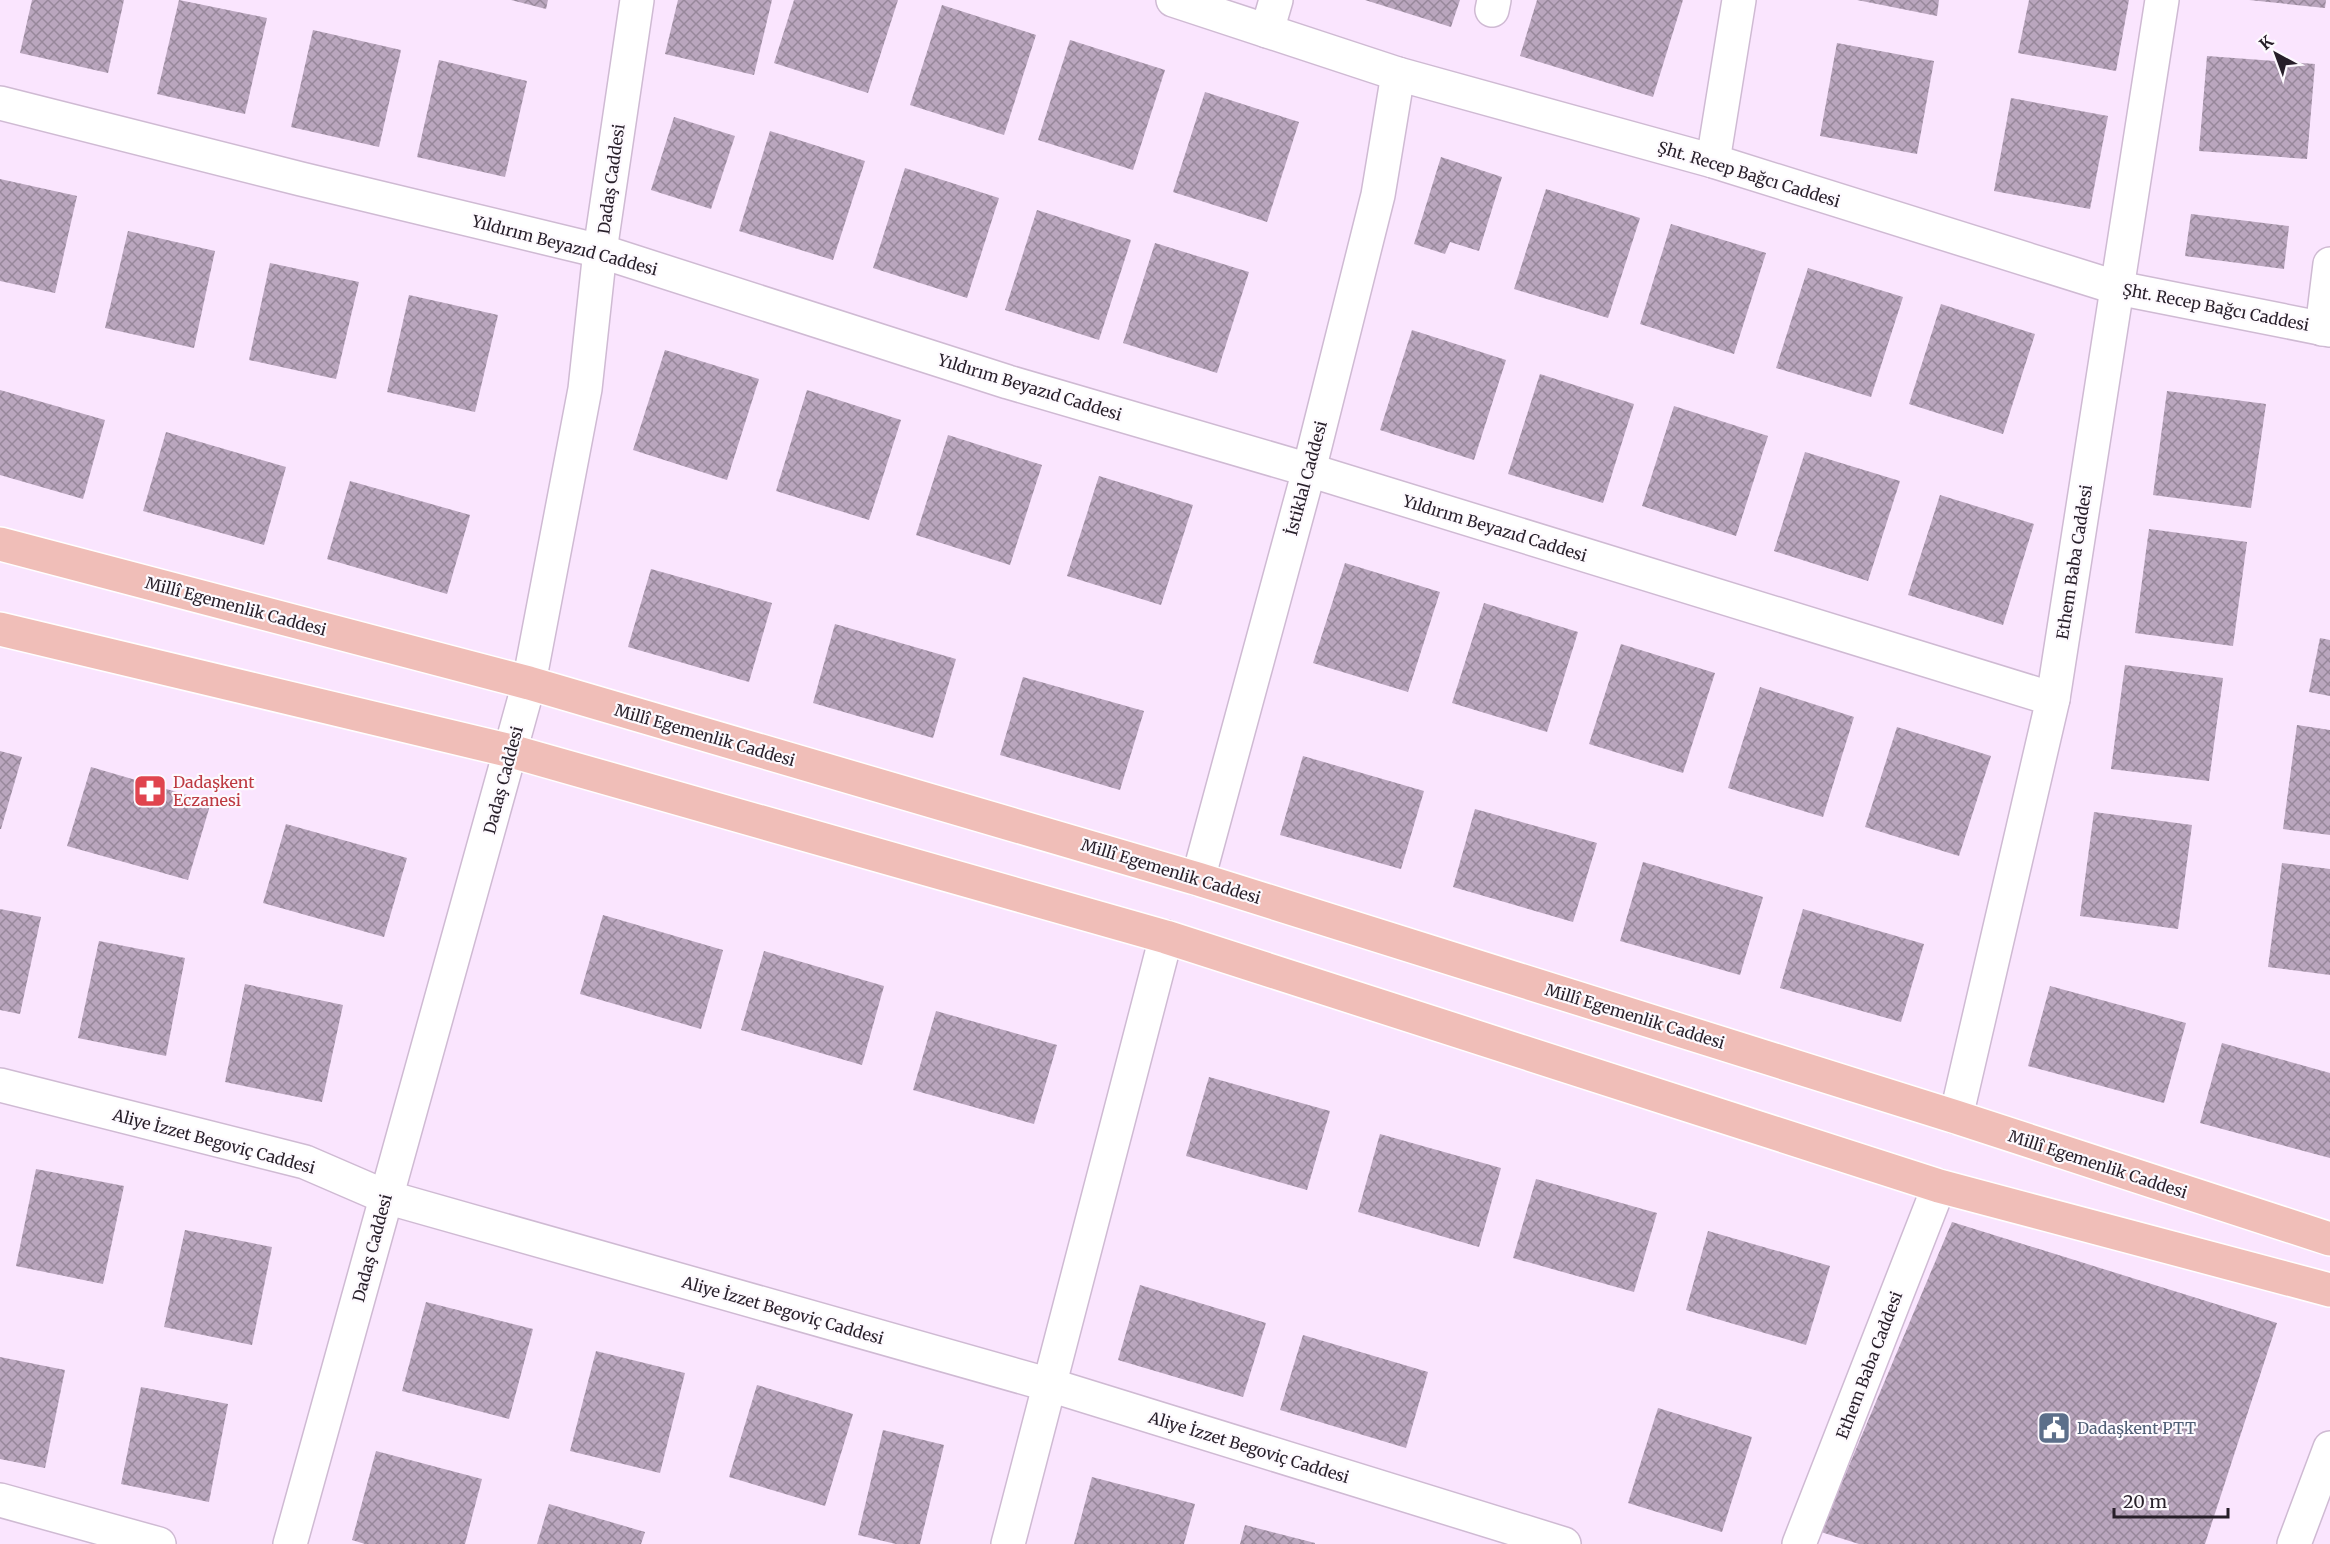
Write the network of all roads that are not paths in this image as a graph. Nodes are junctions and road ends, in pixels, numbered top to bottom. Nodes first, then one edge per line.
1 (638, 0) edge
2 (1173, 0) edge
3 (1276, 0) edge
4 (1739, 0) edge
5 (2162, 0) edge
6 (1267, 31) junction
7 (1398, 74) junction
8 (0, 103) edge
9 (1713, 161) junction
10 (600, 251) junction
11 (2330, 264) edge
12 (2118, 288) junction
13 (2326, 329) edge
14 (1309, 470) junction
15 (0, 544) edge
16 (0, 629) edge
17 (529, 683) junction
18 (2053, 699) junction
19 (511, 752) junction
20 (1198, 879) junction
21 (1166, 937) junction
22 (0, 1085) edge
23 (1956, 1118) junction
24 (1940, 1186) junction
25 (386, 1197) junction
26 (2330, 1239) edge
27 (2330, 1290) edge
28 (1050, 1385) junction
29 (2330, 1448) edge
30 (0, 1500) edge
31 (159, 1544) edge
32 (290, 1544) edge
33 (1008, 1544) edge
34 (1564, 1544) edge
35 (1799, 1544) edge
36 (2294, 1544) edge

1 - 10 street, Dadaş Caddesi
2 - 6 street, Şht. Recep Bağcı Caddesi
3 - 6 street
4 - 9 street
5 - 12 street, Ethem Baba Caddesi
6 - 7 street, Şht. Recep Bağcı Caddesi
7 - 9 street, Şht. Recep Bağcı Caddesi
7 - 14 street, İstiklal Caddesi
8 - 10 street, Yıldırım Beyazıd Caddesi
9 - 12 street, Şht. Recep Bağcı Caddesi
10 - 14 street, Yıldırım Beyazıd Caddesi
10 - 17 street, Dadaş Caddesi
11 - 13 street
12 - 13 street, Şht. Recep Bağcı Caddesi
12 - 18 street, Ethem Baba Caddesi
14 - 18 street, Yıldırım Beyazıd Caddesi
14 - 20 street, İstiklal Caddesi
15 - 17 main road, Millî Egemenlik Caddesi
16 - 19 main road
17 - 19 street, Dadaş Caddesi
17 - 20 main road, Millî Egemenlik Caddesi
18 - 23 street, Ethem Baba Caddesi
19 - 21 main road
19 - 25 street, Dadaş Caddesi
20 - 23 main road, Millî Egemenlik Caddesi
21 - 24 main road
21 - 28 street
22 - 25 street, Aliye İzzet Begoviç Caddesi
23 - 26 main road, Millî Egemenlik Caddesi
24 - 27 main road
24 - 35 street, Ethem Baba Caddesi
25 - 28 street, Aliye İzzet Begoviç Caddesi
25 - 32 street, Dadaş Caddesi
28 - 33 street
28 - 34 street, Aliye İzzet Begoviç Caddesi
29 - 36 street
30 - 31 street

